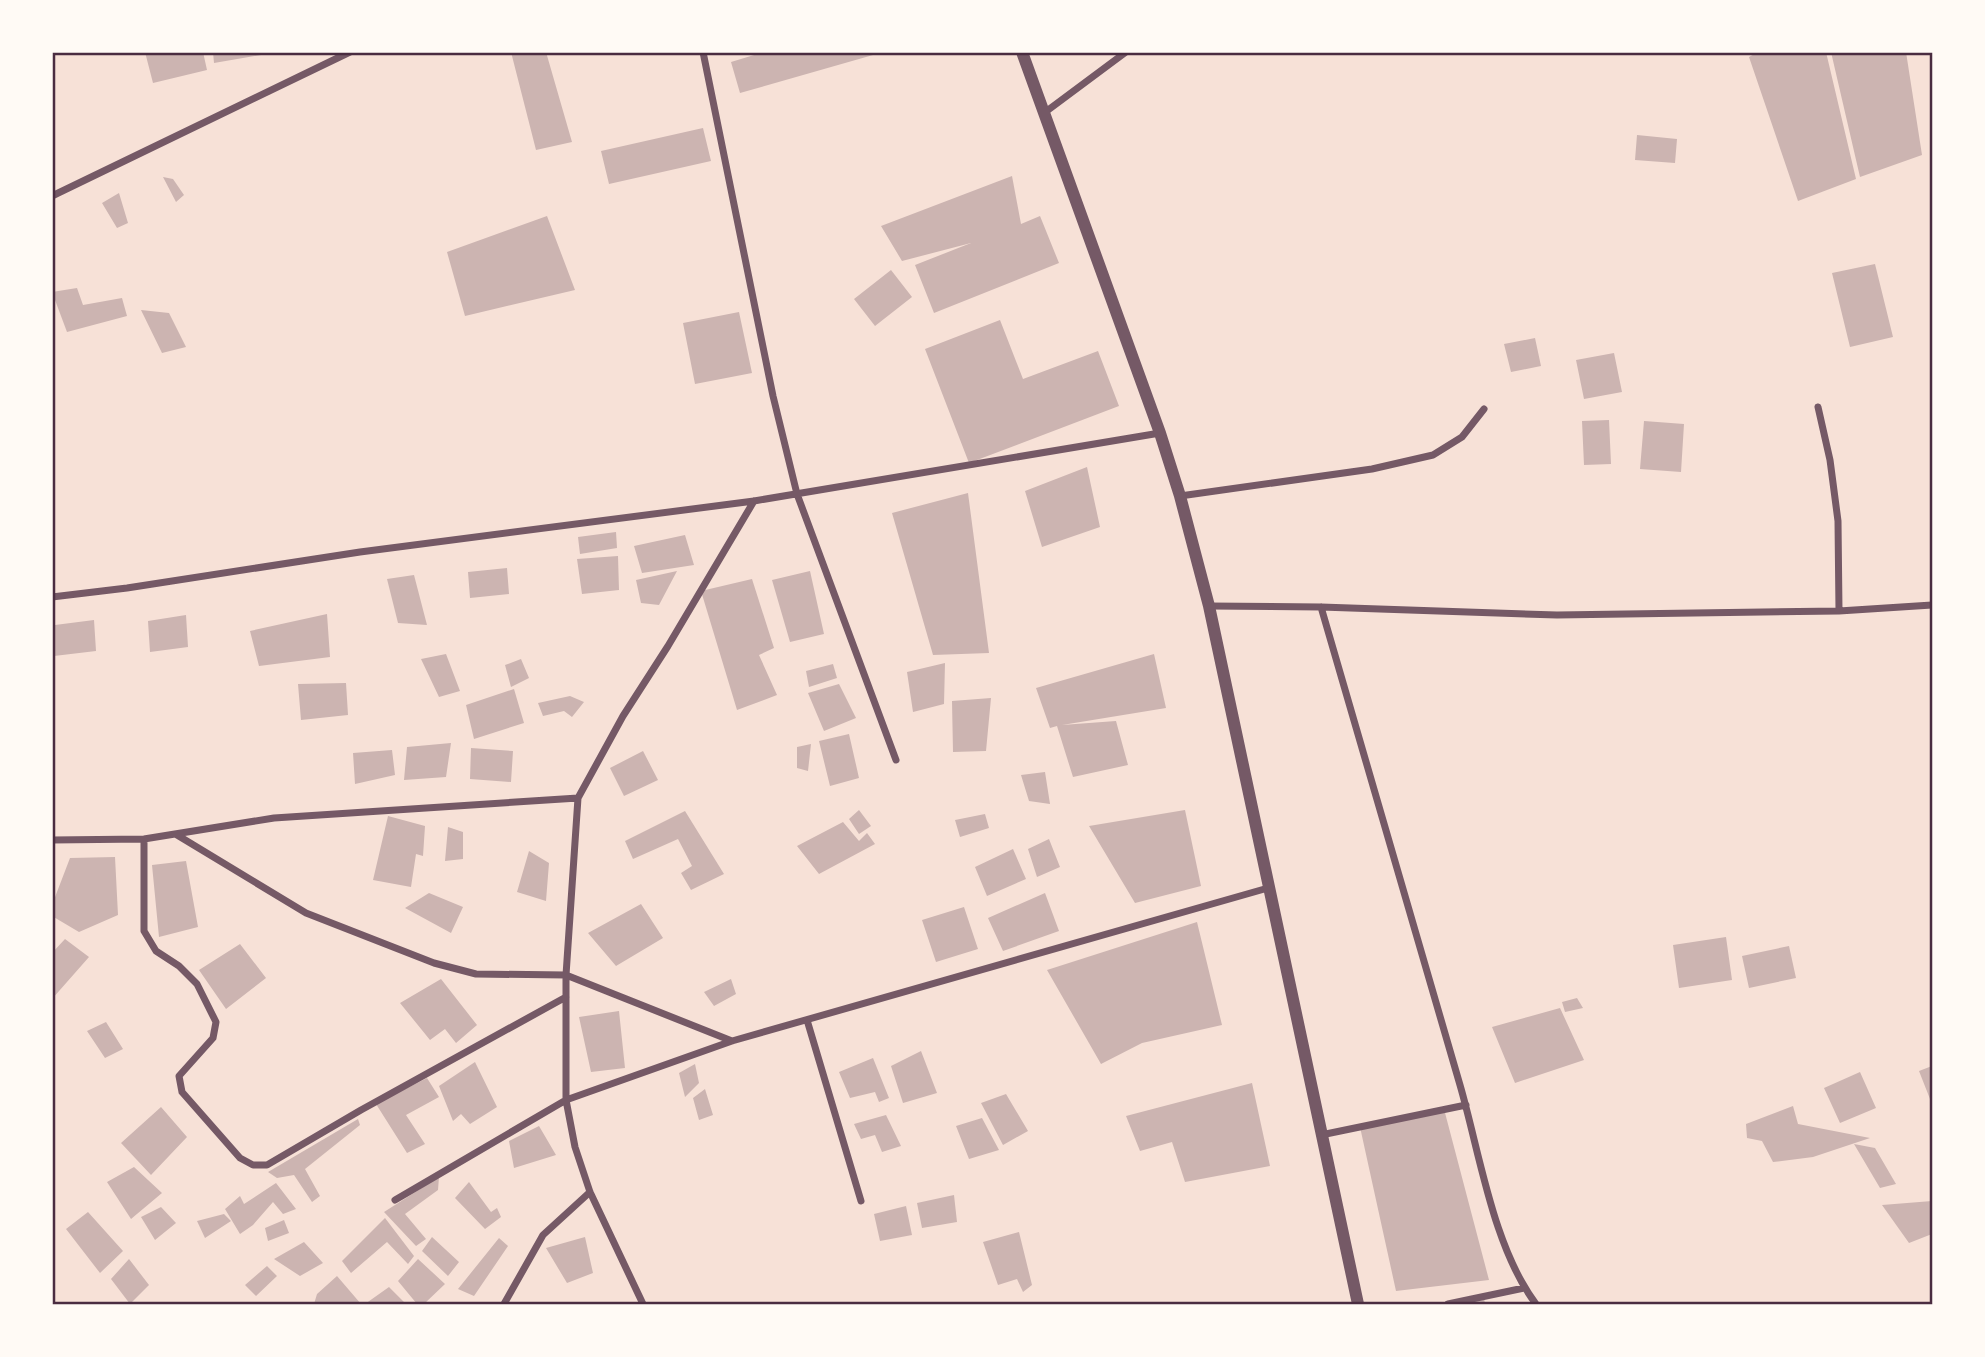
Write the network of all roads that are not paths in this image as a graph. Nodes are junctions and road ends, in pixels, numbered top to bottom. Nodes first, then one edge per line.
1 (350, 52) edge
2 (703, 52) edge
3 (1022, 52) edge
4 (1126, 52) edge
5 (1044, 113) junction
6 (52, 196) edge
7 (1818, 407) dead end
8 (1484, 409) dead end
9 (1160, 433) junction
10 (797, 494) junction
11 (1180, 496) junction
12 (754, 501) junction
13 (52, 597) edge
14 (1933, 605) edge
15 (1209, 606) junction
16 (1321, 607) junction
17 (1839, 611) junction
18 (896, 760) dead end
19 (578, 797) junction
20 (177, 835) junction
21 (144, 839) junction
22 (52, 840) edge
23 (1268, 888) junction
24 (566, 975) junction
25 (566, 997) junction
26 (807, 1020) junction
27 (732, 1041) junction
28 (566, 1100) junction
29 (1466, 1105) junction
30 (1321, 1135) junction
31 (590, 1192) junction
32 (395, 1200) dead end
33 (861, 1201) dead end
34 (1524, 1288) junction
35 (504, 1304) edge
36 (643, 1304) edge
37 (1357, 1304) edge
38 (1448, 1304) edge
39 (1536, 1304) edge

1 - 6 street
2 - 10 street
3 - 5 street
4 - 5 street
5 - 9 street
7 - 17 street
8 - 11 street
9 - 10 street
9 - 11 street
10 - 12 street
10 - 18 street
11 - 15 street
12 - 13 street
12 - 19 street
14 - 17 street
15 - 16 street
15 - 23 street
16 - 17 street
16 - 29 street
19 - 20 street
19 - 24 street
20 - 21 street
20 - 24 street
21 - 22 street
21 - 25 street
23 - 26 street
23 - 30 street
24 - 25 street
24 - 27 street
25 - 28 street
26 - 27 street
26 - 33 street
27 - 28 street
28 - 31 street
28 - 32 street
29 - 30 street
29 - 34 street
30 - 37 street
31 - 35 street
31 - 36 street
34 - 38 street
34 - 39 street

